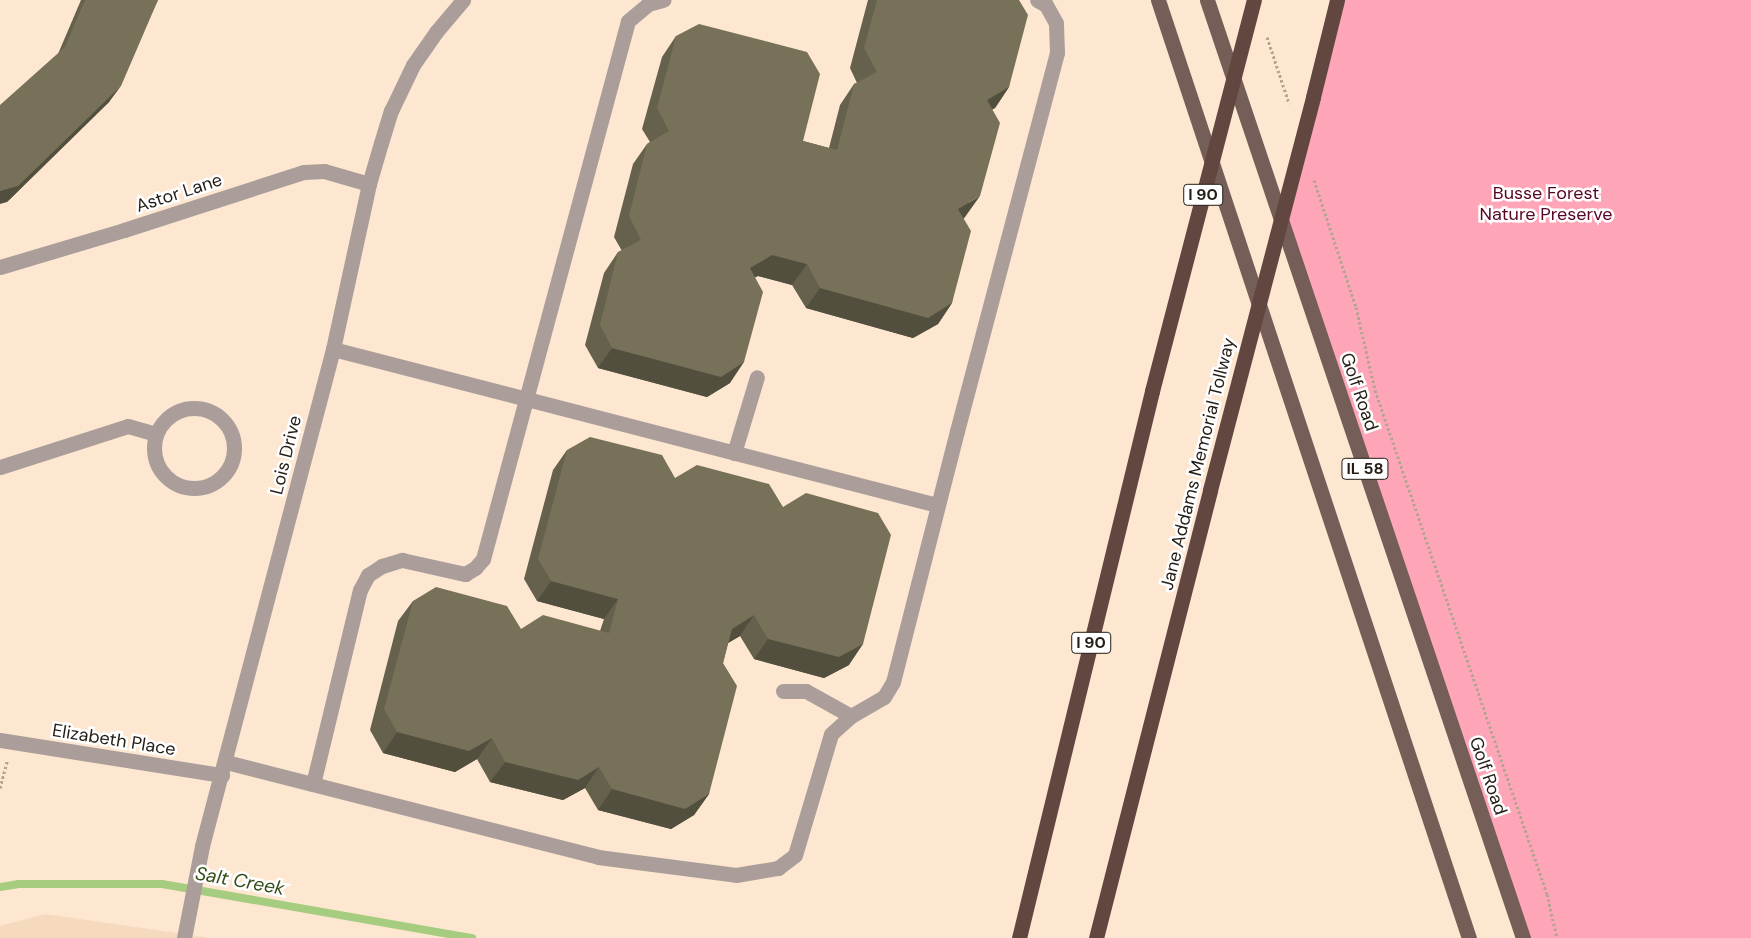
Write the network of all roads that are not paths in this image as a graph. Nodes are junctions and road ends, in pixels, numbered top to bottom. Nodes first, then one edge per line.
1 (463, 0) edge
2 (663, 0) edge
3 (1037, 0) edge
4 (1158, 0) edge
5 (1207, 0) edge
6 (1254, 0) edge
7 (1337, 0) edge
8 (369, 184) junction
9 (0, 267) edge
10 (333, 349) junction
11 (757, 377) dead end
12 (526, 399) junction
13 (156, 434) junction
14 (734, 453) junction
15 (0, 467) edge
16 (938, 506) junction
17 (783, 691) dead end
18 (851, 716) junction
19 (6, 742) edge
20 (224, 769) junction
21 (313, 784) junction
22 (185, 935) edge
23 (1019, 938) edge
24 (1096, 938) edge
25 (1469, 938) edge
26 (1523, 938) edge

1 - 8 street, Lois Drive
2 - 12 street
3 - 16 street, Elizabeth Place
4 - 25 main road, IL 58
5 - 26 main road, Golf Road / IL 58
6 - 23 highway, I 90, bridge
7 - 24 highway, Jane Addams Memorial Tollway, bridge
8 - 9 street, Astor Lane
8 - 10 street, Lois Drive
10 - 12 street
10 - 20 street, Lois Drive
11 - 14 street
12 - 14 street
12 - 21 street
13 - 13 street
13 - 15 street
14 - 16 street
16 - 18 street, Elizabeth Place
17 - 18 street
18 - 21 street, Elizabeth Place
19 - 20 street, Elizabeth Place
20 - 21 street, Elizabeth Place
20 - 22 street, Lois Drive

